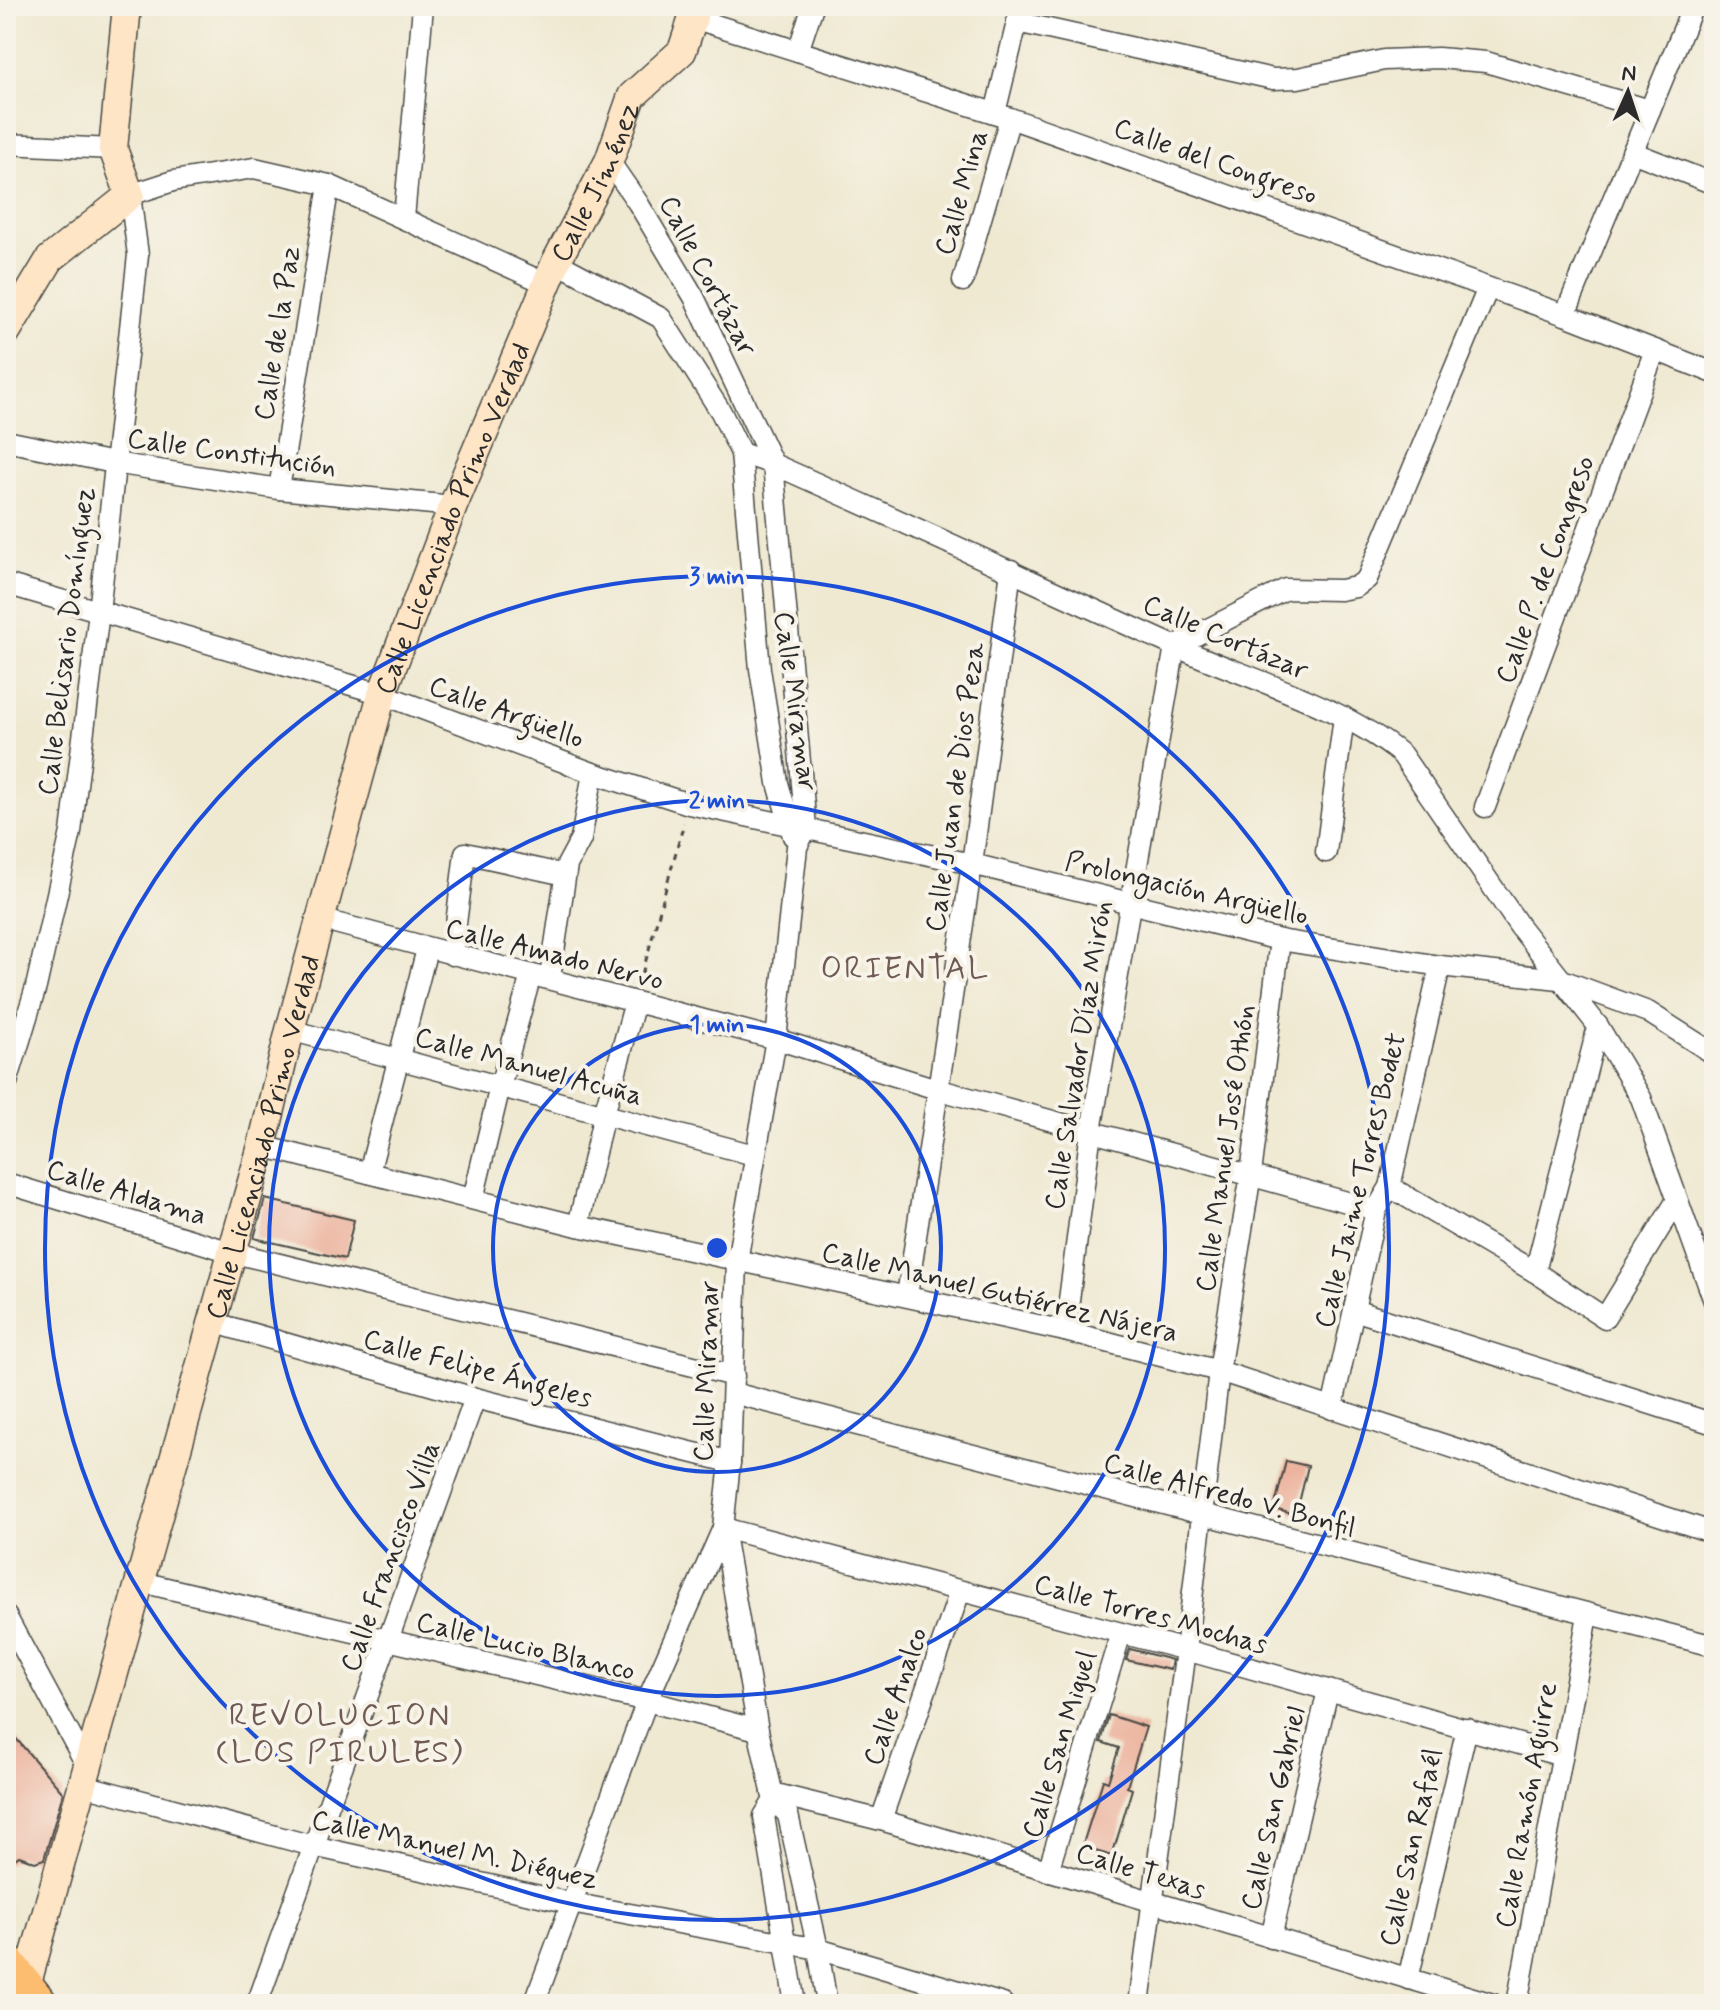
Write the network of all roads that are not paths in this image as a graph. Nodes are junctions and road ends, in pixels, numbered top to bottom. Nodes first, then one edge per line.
1 (127, 6) edge
2 (423, 6) edge
3 (813, 6) edge
4 (1693, 6) edge
5 (693, 12) edge
6 (1019, 14) edge
7 (798, 51) junction
8 (1650, 110) junction
9 (1003, 115) junction
10 (6, 144) edge
11 (113, 149) junction
12 (1632, 152) junction
13 (609, 161) junction
14 (1714, 184) edge
15 (329, 185) junction
16 (130, 195) junction
17 (404, 218) junction
18 (552, 273) junction
19 (963, 281) dead end
20 (1488, 288) junction
21 (16, 296) edge
22 (1565, 315) junction
23 (6, 332) edge
24 (1655, 350) junction
25 (1714, 373) edge
26 (6, 441) edge
27 (741, 453) junction
28 (114, 463) junction
29 (773, 464) junction
30 (279, 489) junction
31 (453, 506) junction
32 (1011, 570) junction
33 (6, 584) edge
34 (99, 612) junction
35 (1175, 646) junction
36 (382, 694) junction
37 (1344, 717) junction
38 (593, 773) junction
39 (1485, 807) dead end
40 (797, 834) junction
41 (1326, 852) dead end
42 (972, 864) junction
43 (565, 875) junction
44 (1129, 905) junction
45 (320, 919) junction
46 (1280, 940) junction
47 (427, 949) junction
48 (452, 955) junction
49 (1440, 966) junction
50 (541, 976) junction
51 (1559, 979) junction
52 (635, 1002) junction
53 (1598, 1026) junction
54 (290, 1030) junction
55 (776, 1039) junction
56 (1714, 1054) edge
57 (398, 1059) junction
58 (6, 1086) edge
59 (500, 1086) junction
60 (940, 1090) junction
61 (604, 1114) junction
62 (1091, 1131) junction
63 (262, 1146) junction
64 (754, 1155) junction
65 (369, 1173) junction
66 (1251, 1174) junction
67 (6, 1183) edge
68 (1390, 1187) junction
69 (473, 1199) junction
70 (1677, 1200) junction
71 (1376, 1210) junction
72 (578, 1226) junction
73 (231, 1252) junction
74 (737, 1261) junction
75 (1535, 1272) junction
76 (907, 1296) junction
77 (1714, 1301) edge
78 (1354, 1310) junction
79 (212, 1322) junction
80 (1065, 1331) junction
81 (1219, 1371) junction
82 (734, 1385) junction
83 (475, 1398) junction
84 (1332, 1409) junction
85 (1714, 1424) edge
86 (730, 1462) junction
87 (1202, 1515) junction
88 (723, 1528) junction
89 (1714, 1533) edge
90 (141, 1582) junction
91 (960, 1591) junction
92 (1588, 1615) junction
93 (6, 1616) edge
94 (1121, 1633) junction
95 (388, 1641) junction
96 (1714, 1646) edge
97 (1186, 1650) junction
98 (1328, 1690) junction
99 (647, 1701) junction
100 (1467, 1728) junction
101 (758, 1730) junction
102 (1562, 1756) junction
103 (86, 1776) junction
104 (773, 1796) junction
105 (881, 1820) junction
106 (313, 1846) junction
107 (1048, 1871) junction
108 (1153, 1902) junction
109 (571, 1903) junction
110 (1271, 1938) junction
111 (784, 1944) junction
112 (818, 1949) junction
113 (6, 1959) edge
114 (1408, 1979) junction
115 (30, 1998) edge
116 (257, 2004) edge
117 (534, 2004) edge
118 (795, 2004) edge
119 (827, 2004) edge
120 (1003, 2004) edge
121 (1139, 2004) edge
122 (1493, 2004) edge
123 (1517, 2004) edge

1 - 11 street
2 - 17 street
3 - 7 street
4 - 8 street
5 - 7 street, Calle del Congreso
5 - 13 street, Calle Jiménez
6 - 8 street
6 - 9 street, Calle Mina
7 - 9 street, Calle del Congreso
8 - 12 street
9 - 19 street, Calle Mina
9 - 20 street, Calle del Congreso
10 - 11 street
11 - 16 street
12 - 14 street
12 - 22 street
13 - 18 street, Calle Jiménez
13 - 29 street, Calle Cortázar
15 - 16 street, Calle Miramar
15 - 17 street, Calle Miramar
15 - 30 street, Calle de la Paz
16 - 21 street
16 - 28 street, Calle Belisario Domínguez
17 - 18 street, Calle Miramar
18 - 27 street, Calle Miramar
18 - 31 street, Calle Licenciado Primo Verdad
20 - 22 street, Calle del Congreso
20 - 35 street
21 - 23 street
22 - 24 street, Calle del Congreso
24 - 25 street, Calle del Congreso
24 - 39 street, Calle P. de Congreso
26 - 28 street, Calle Constitución
27 - 29 street, Calle Cortázar
27 - 40 street, Calle Miramar
28 - 30 street, Calle Constitución
28 - 34 street, Calle Belisario Domínguez
29 - 32 street, Calle Cortázar
29 - 40 street, Calle Miramar
30 - 31 street, Calle Constitución
31 - 36 street, Calle Licenciado Primo Verdad
32 - 35 street, Calle Cortázar
32 - 42 street, Calle Juan de Dios Peza
33 - 34 street, Calle Argüello
34 - 36 street, Calle Argüello
34 - 58 street, Calle Belisario Domínguez
35 - 37 street, Calle Cortázar
35 - 44 street, Calle Salvador Díaz Mirón
36 - 38 street, Calle Argüello
36 - 45 street, Calle Licenciado Primo Verdad
37 - 41 street
37 - 51 street, Calle Cortázar
38 - 40 street, Calle Argüello
38 - 43 street
40 - 42 street, Prolongación Argüello
40 - 55 street, Calle Miramar
42 - 44 street, Prolongación Argüello
42 - 60 street, Calle Juan de Dios Peza
43 - 48 street
43 - 50 street
44 - 46 street, Prolongación Argüello
44 - 62 street, Calle Salvador Díaz Mirón
45 - 47 street, Calle Amado Nervo
45 - 54 street, Calle Licenciado Primo Verdad
46 - 49 street, Prolongación Argüello
46 - 66 street, Calle Manuel José Othón
47 - 48 street, Calle Amado Nervo
47 - 57 street
48 - 50 street, Calle Amado Nervo
49 - 51 street, Prolongación Argüello
49 - 68 street, Calle Jaime Torres Bodet
50 - 52 street, Calle Amado Nervo
50 - 59 street
51 - 53 street, Calle Cortázar
51 - 56 street, Prolongación Argüello
52 - 55 street, Calle Amado Nervo
52 - 61 street
53 - 70 street, Calle Cortázar
53 - 75 street
54 - 57 street, Calle Manuel Acuña
54 - 63 street, Calle Licenciado Primo Verdad
55 - 60 street, Calle Amado Nervo
55 - 64 street, Calle Miramar
57 - 59 street, Calle Manuel Acuña
57 - 65 street
59 - 61 street, Calle Manuel Acuña
59 - 69 street
60 - 62 street, Calle Amado Nervo
60 - 76 street, Calle Juan de Dios Peza
61 - 64 street, Calle Manuel Acuña
61 - 72 street
62 - 66 street, Calle Amado Nervo
62 - 80 street, Calle Salvador Díaz Mirón
63 - 65 street, Calle Manuel Gutiérrez Nájera
63 - 73 street, Calle Licenciado Primo Verdad
64 - 74 street, Calle Miramar
65 - 69 street, Calle Manuel Gutiérrez Nájera
66 - 71 street, Calle Amado Nervo
66 - 81 street, Calle Manuel José Othón
67 - 73 street, Calle Aldama
68 - 71 street, Calle Jaime Torres Bodet
68 - 75 street
69 - 72 street, Calle Manuel Gutiérrez Nájera
70 - 75 street
70 - 77 street, Calle Cortázar
71 - 78 street, Calle Jaime Torres Bodet
72 - 74 street, Calle Manuel Gutiérrez Nájera
73 - 79 street, Calle Licenciado Primo Verdad
73 - 82 street, Calle Felipe Ángeles
74 - 76 street, Calle Manuel Gutiérrez Nájera
74 - 82 street, Calle Miramar
76 - 80 street, Calle Manuel Gutiérrez Nájera
78 - 84 street, Calle Jaime Torres Bodet
78 - 85 street
79 - 83 street, Calle Felipe Ángeles
79 - 90 street, Calle Licenciado Primo Verdad
80 - 81 street, Calle Manuel Gutiérrez Nájera
81 - 84 street, Calle Manuel Gutiérrez Nájera
81 - 87 street, Calle Manuel José Othón
82 - 86 street, Calle Miramar
82 - 87 street, Calle Alfredo V. Bonfil
83 - 86 street, Calle Felipe Ángeles
83 - 95 street, Calle Francisco Villa
84 - 89 street, Calle Manuel Gutiérrez Nájera
86 - 88 street, Calle Miramar
87 - 92 street, Calle Alfredo V. Bonfil
87 - 97 street, Calle Manuel José Othón
88 - 91 street, Calle Torres Mochas
88 - 99 street
88 - 101 street, Calle Miramar
90 - 95 street, Calle Lucio Blanco
90 - 103 street, Calle Licenciado Primo Verdad
91 - 94 street, Calle Torres Mochas
91 - 105 street, Calle Analco
92 - 96 street, Calle Alfredo V. Bonfil
92 - 102 street, Calle Ramón Aguirre
93 - 103 street
94 - 97 street, Calle Torres Mochas
94 - 107 street, Calle San Miguel
95 - 99 street, Calle Lucio Blanco
95 - 106 street, Calle Francisco Villa
97 - 98 street, Calle Torres Mochas
97 - 108 street, Calle Manuel José Othón
98 - 100 street, Calle Torres Mochas
98 - 110 street, Calle San Gabriel
99 - 101 street, Calle Lucio Blanco
99 - 109 street
100 - 102 street, Calle Torres Mochas
100 - 114 street, Calle San Rafaél
101 - 104 street, Calle Miramar
102 - 123 street, Calle Ramón Aguirre
103 - 106 street, Calle Manuel M. Diéguez
103 - 115 street, Calle Licenciado Primo Verdad
104 - 105 street, Calle Texas
104 - 111 street, Calle Miramar
104 - 112 street, Calle Miramar
105 - 107 street, Calle Texas
106 - 109 street, Calle Manuel M. Diéguez
106 - 116 street, Calle Francisco Villa
107 - 108 street, Calle Texas
108 - 110 street, Calle Texas
108 - 121 street, Calle Manuel José Othón
109 - 111 street, Calle Manuel M. Diéguez
109 - 117 street
110 - 114 street, Calle Texas
111 - 112 street, Calle Manuel M. Diéguez
111 - 118 street, Calle Miramar
112 - 119 street, Calle Miramar
112 - 120 street, Calle Manuel M. Diéguez
113 - 115 main road
114 - 122 street, Calle Texas

